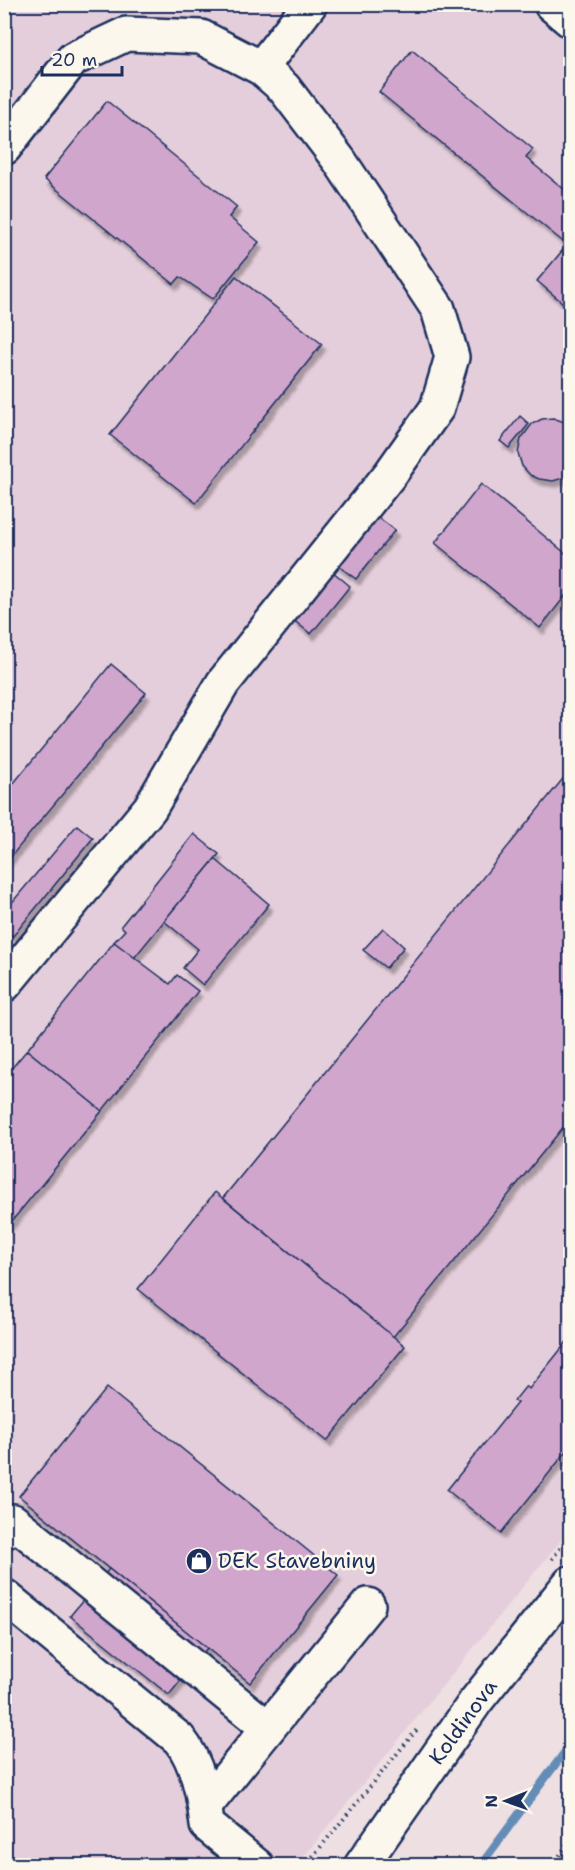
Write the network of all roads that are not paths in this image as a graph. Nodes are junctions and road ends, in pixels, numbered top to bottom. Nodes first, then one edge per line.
1 (310, 4) edge
2 (551, 4) edge
3 (570, 20) edge
4 (261, 68) junction
5 (4, 148) edge
6 (4, 985) edge
7 (4, 1532) edge
8 (570, 1583) edge
9 (4, 1596) edge
10 (368, 1605) dead end
11 (268, 1728) junction
12 (205, 1806) junction
13 (257, 1866) edge
14 (362, 1866) edge

1 - 4 street
2 - 3 street
4 - 5 street
4 - 6 street
7 - 11 street
8 - 14 street, Koldinova
9 - 12 street
10 - 11 street
11 - 12 street
12 - 13 street

